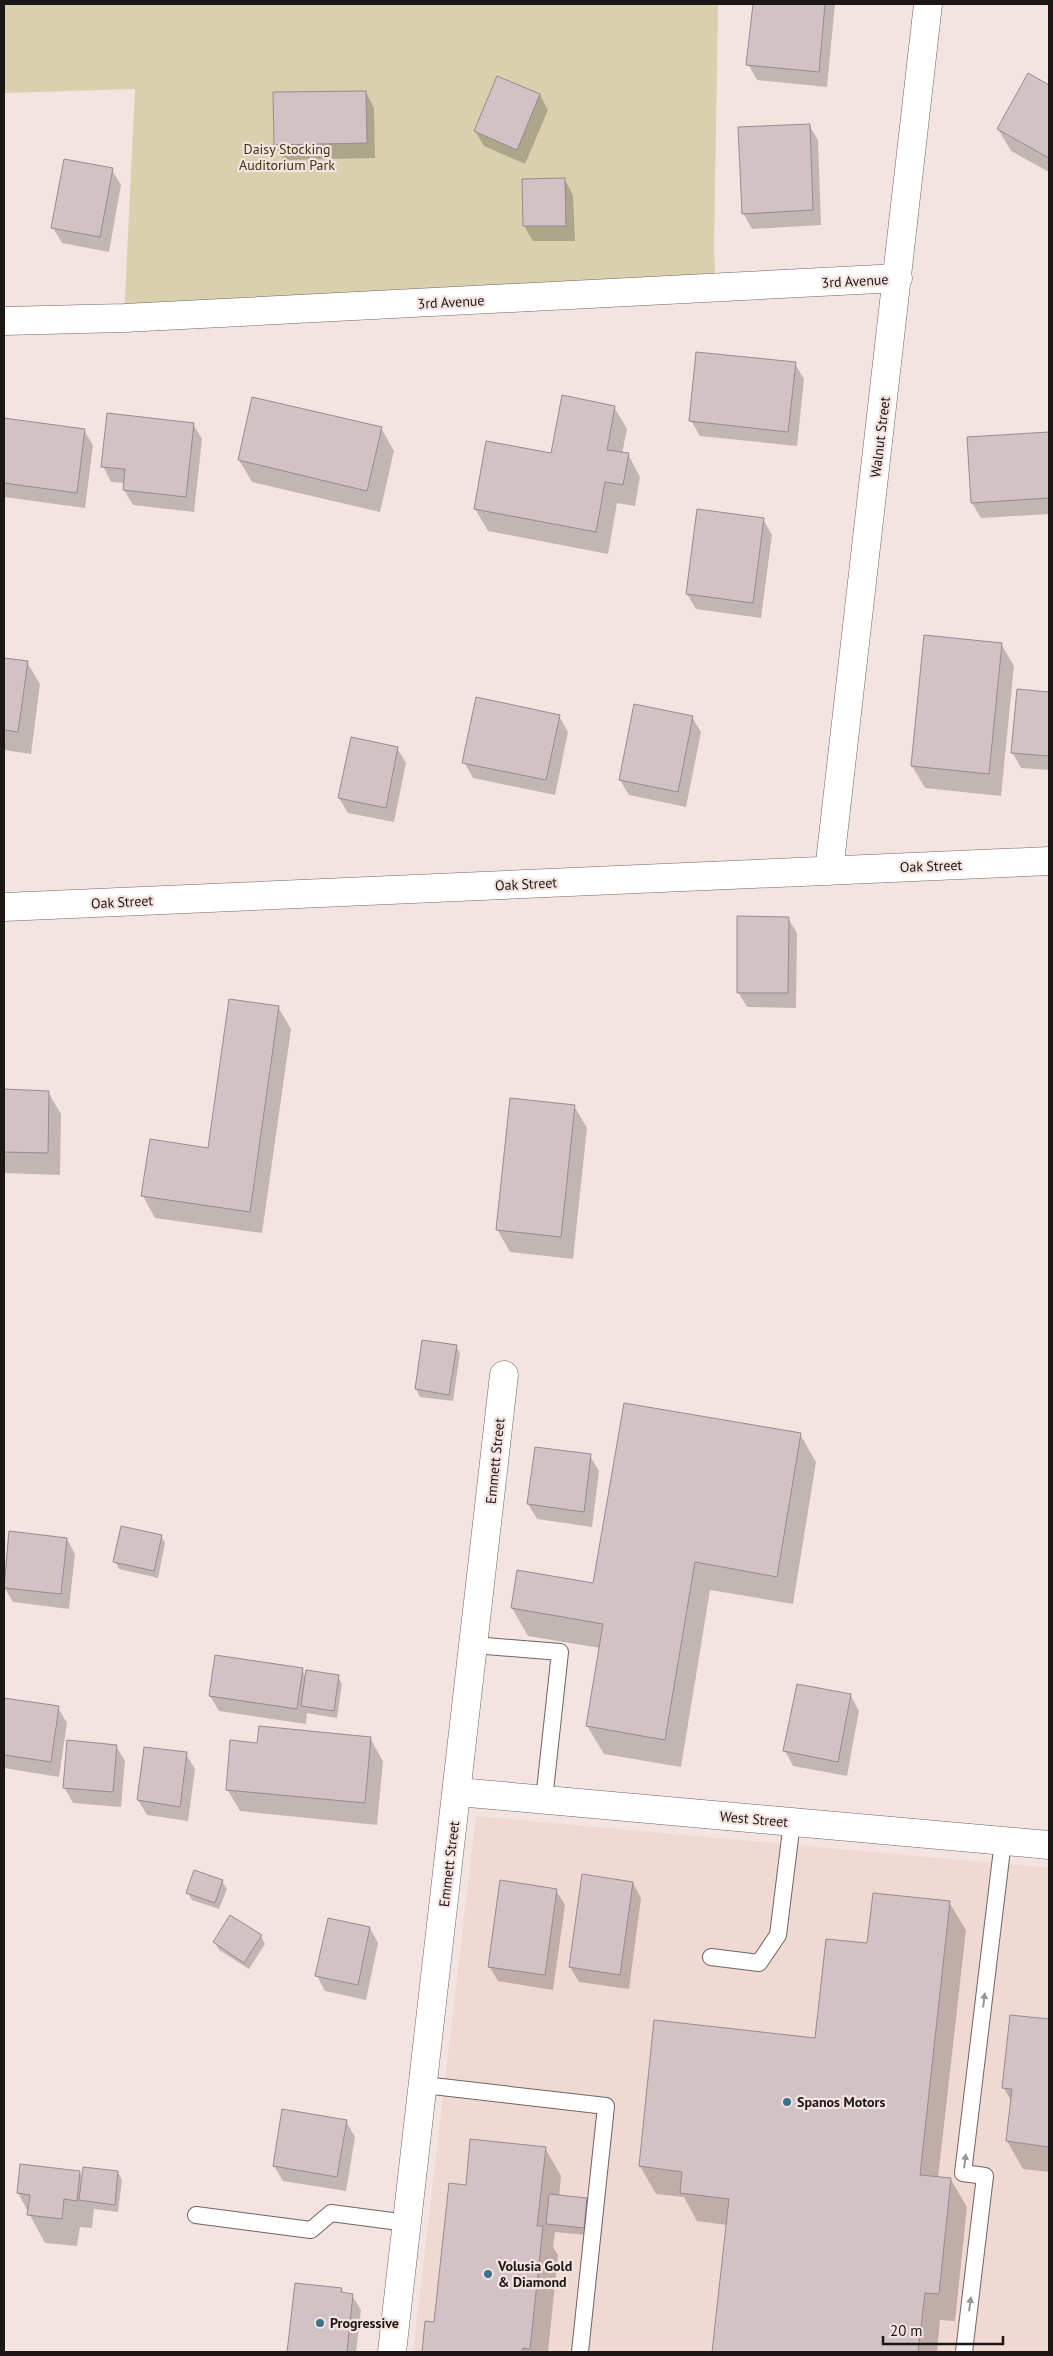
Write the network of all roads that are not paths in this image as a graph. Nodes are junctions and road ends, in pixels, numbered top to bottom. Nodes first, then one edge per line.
1 (928, 4) edge
2 (898, 278) junction
3 (4, 322) edge
4 (1049, 861) edge
5 (829, 871) junction
6 (4, 907) edge
7 (504, 1375) dead end
8 (474, 1645) junction
9 (458, 1792) junction
10 (544, 1800) junction
11 (792, 1822) junction
12 (1003, 1841) junction
13 (1049, 1846) edge
14 (711, 1957) dead end
15 (424, 2085) junction
16 (196, 2215) dead end
17 (407, 2223) junction
18 (392, 2352) edge
19 (580, 2352) edge
20 (964, 2352) edge

1 - 2 street, Walnut Street
2 - 3 street, 3rd Avenue
2 - 5 street, Walnut Street
4 - 5 street, Oak Street
5 - 6 street, Oak Street
7 - 8 street, Emmett Street
8 - 9 street, Emmett Street
8 - 10 lane
9 - 10 street, West Street
9 - 15 street, Emmett Street
10 - 11 street, West Street
11 - 12 street, West Street
11 - 14 lane
12 - 13 street, West Street
20 -> 12 lane
15 - 17 street, Emmett Street
15 - 19 lane
16 - 17 lane
17 - 18 street, Emmett Street

